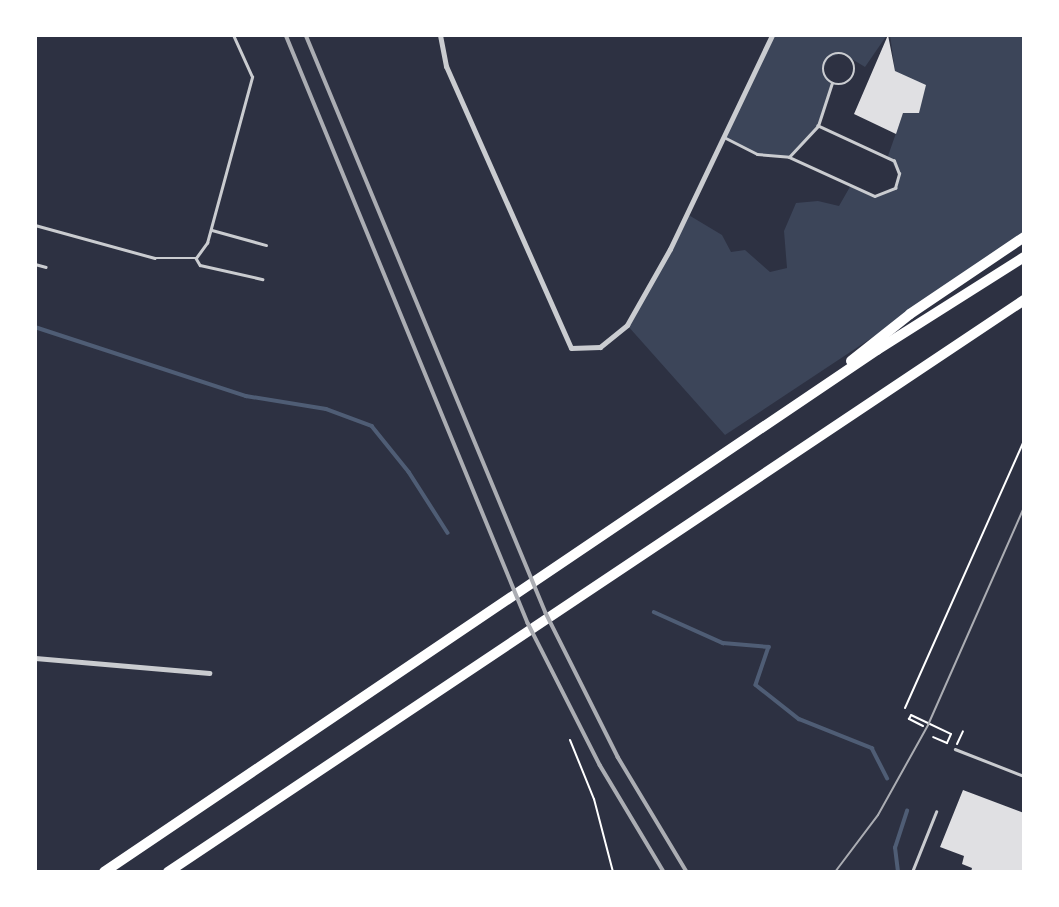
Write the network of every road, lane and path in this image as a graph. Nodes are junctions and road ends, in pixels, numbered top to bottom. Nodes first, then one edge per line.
1 (233, 35) edge
2 (440, 35) edge
3 (772, 35) edge
4 (832, 83) junction
5 (818, 126) junction
6 (724, 137) junction
7 (789, 157) junction
8 (35, 225) edge
9 (211, 229) junction
10 (1024, 237) edge
11 (266, 245) dead end
12 (1024, 257) edge
13 (196, 258) junction
14 (35, 264) edge
15 (46, 267) dead end
16 (262, 279) dead end
17 (1024, 300) edge
18 (824, 385) junction
19 (1024, 441) edge
20 (35, 658) edge
21 (209, 673) dead end
22 (905, 708) dead end
23 (923, 726) dead end
24 (963, 731) dead end
25 (933, 737) dead end
26 (570, 740) dead end
27 (955, 749) joint
28 (1024, 776) edge
29 (936, 812) dead end
30 (103, 872) edge
31 (168, 872) edge
32 (613, 872) edge
33 (912, 872) edge

1 - 9 lane
2 - 6 street
3 - 6 street
4 - 4 lane
4 - 5 lane
5 - 7 lane
5 - 7 lane
6 - 7 lane
8 - 13 lane
9 - 11 lane
9 - 13 lane
10 - 18 highway
12 - 18 highway
13 - 16 lane
14 - 15 lane
17 - 31 highway
18 - 30 highway
19 - 22 path
20 - 21 street
23 - 25 path
24 - 27 path
26 - 32 path
27 - 28 lane
29 - 33 lane

